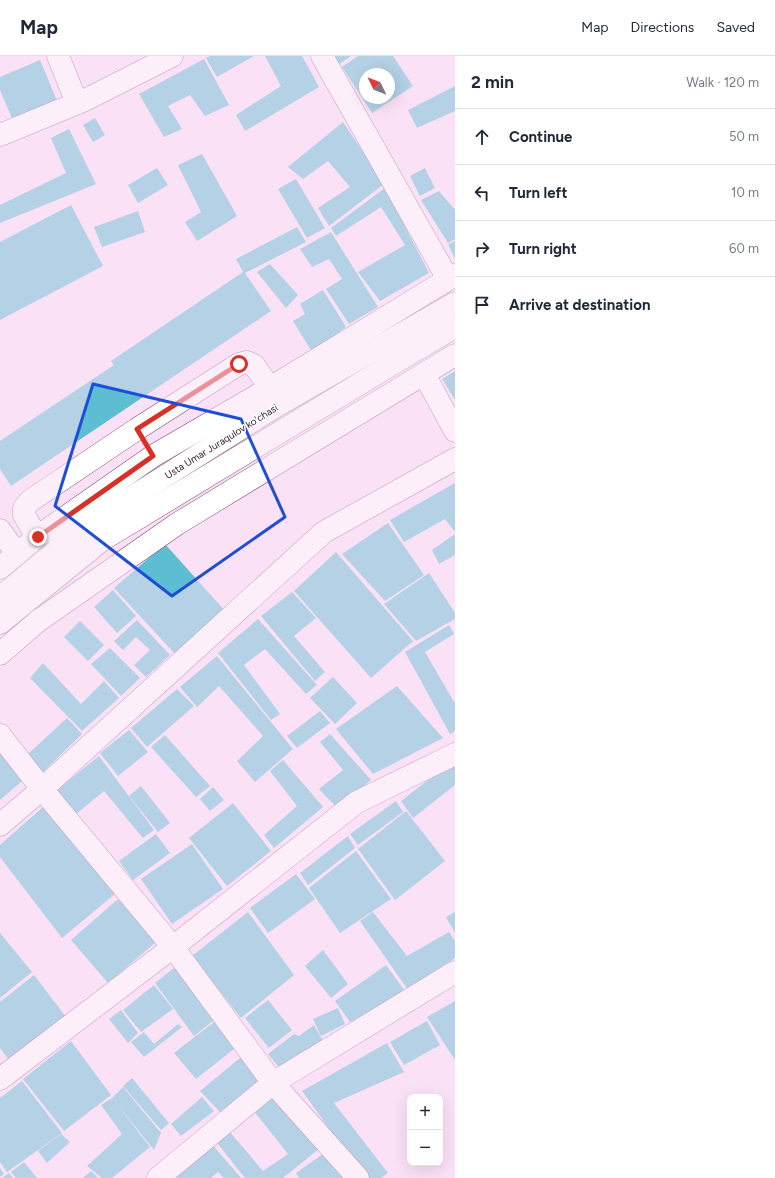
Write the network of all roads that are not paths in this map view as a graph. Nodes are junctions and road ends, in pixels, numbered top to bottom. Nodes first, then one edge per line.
1 (58, 56) edge
2 (172, 56) edge
3 (322, 56) edge
4 (78, 103) junction
5 (0, 135) edge
6 (452, 277) edge
7 (455, 303) edge
8 (455, 327) edge
9 (455, 355) edge
10 (424, 374) junction
11 (270, 388) junction
12 (137, 429) junction
13 (455, 431) edge
14 (153, 456) junction
15 (455, 459) edge
16 (0, 530) edge
17 (38, 537) junction
18 (17, 554) junction
19 (0, 568) edge
20 (0, 598) edge
21 (0, 623) edge
22 (0, 654) edge
23 (0, 735) edge
24 (455, 754) edge
25 (42, 789) junction
26 (0, 825) edge
27 (173, 947) junction
28 (455, 972) edge
29 (0, 1080) edge
30 (273, 1083) junction
31 (158, 1178) edge
32 (358, 1178) edge

1 - 4 street
2 - 4 street
3 - 6 street
4 - 5 street
6 - 11 street
7 - 20 street, Usta Umar Juraqulov ko'chasi
8 - 21 street
9 - 10 street
10 - 13 street
10 - 22 street
11 - 12 street
11 - 14 street
12 - 14 street
12 - 17 street
14 - 17 street
15 - 25 street
16 - 18 street
17 - 18 street
18 - 19 street
23 - 25 street
24 - 27 street
25 - 26 street
25 - 27 street
27 - 29 street
27 - 30 street
28 - 30 street
30 - 31 street
30 - 32 street

